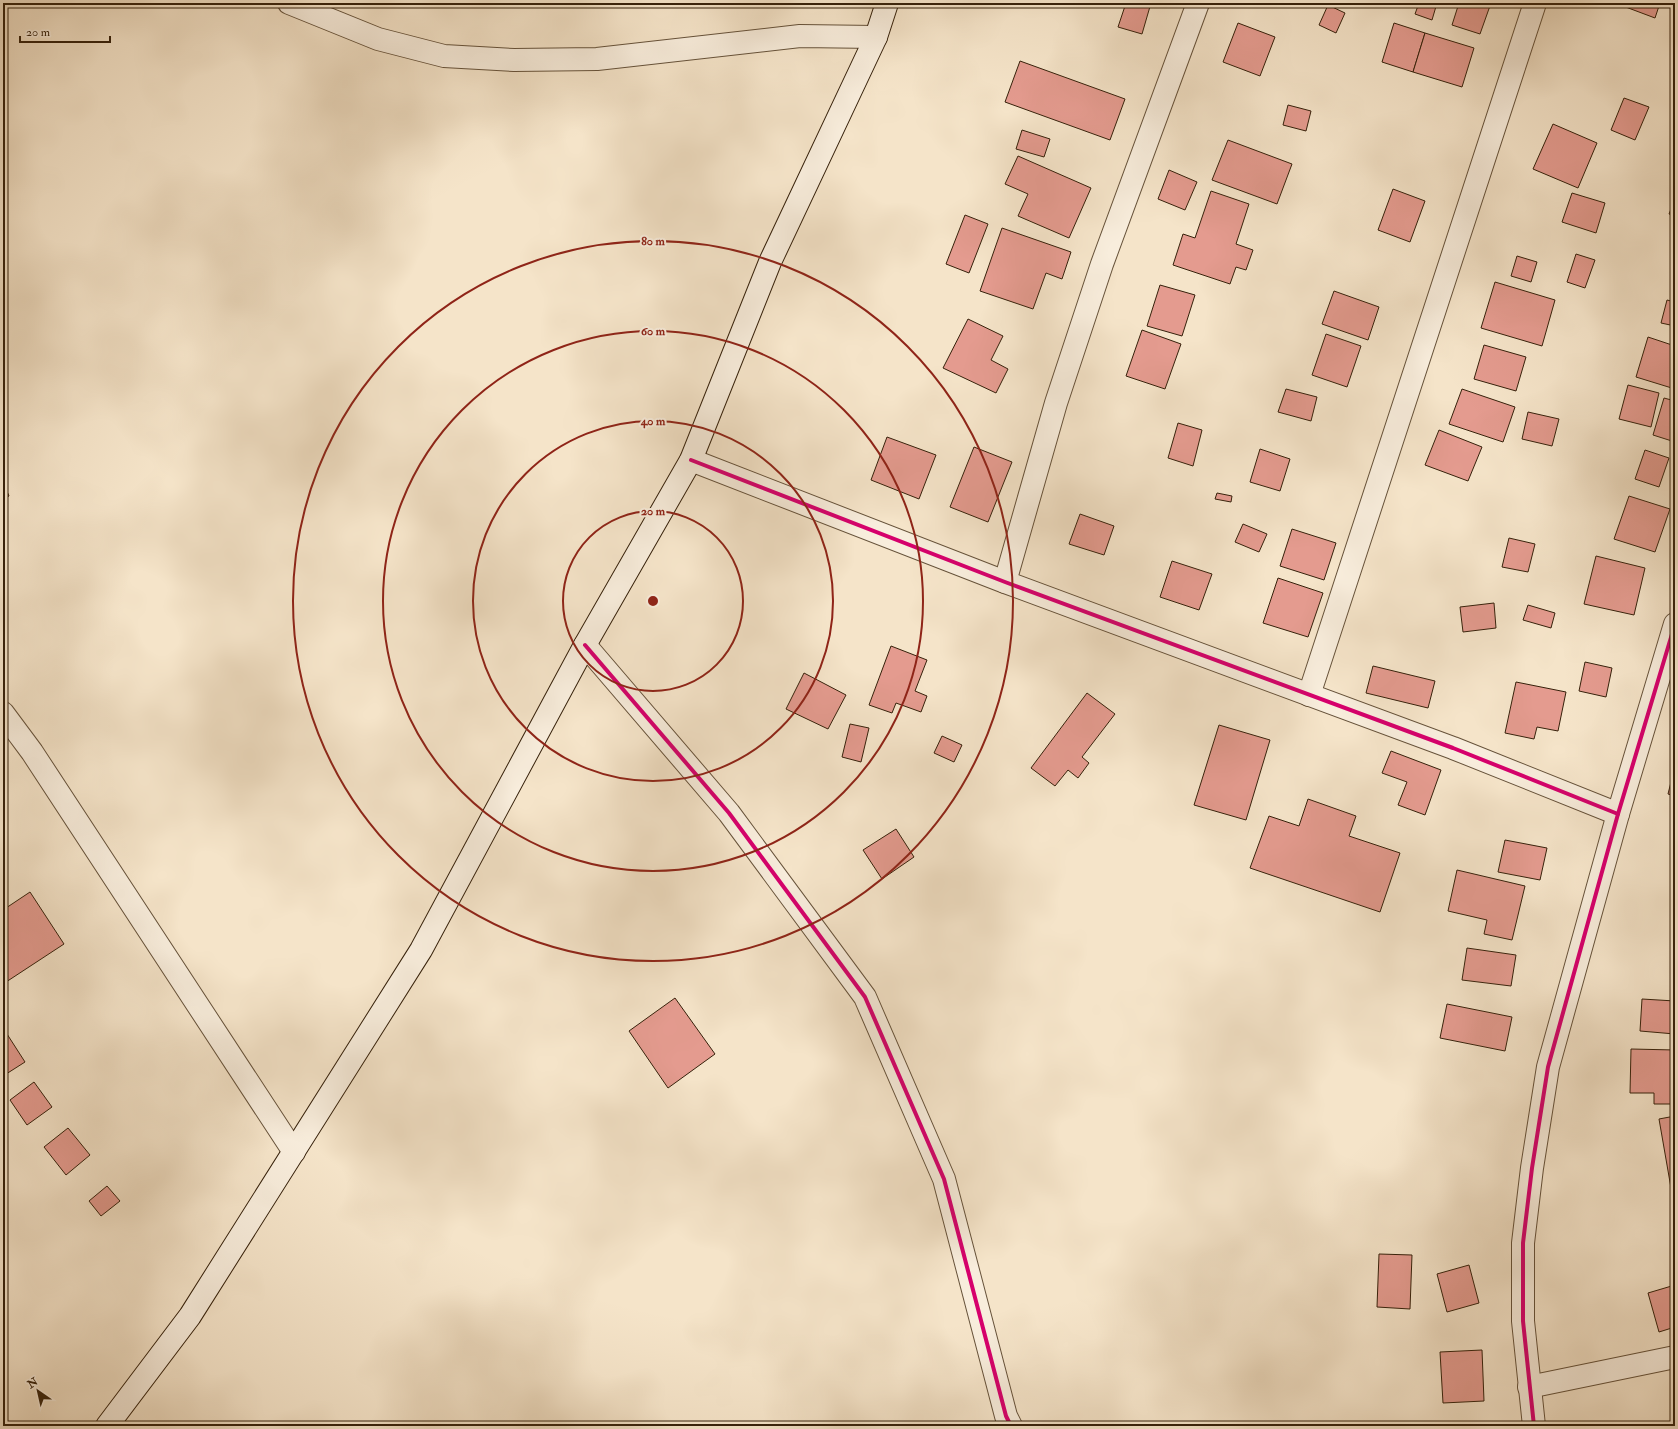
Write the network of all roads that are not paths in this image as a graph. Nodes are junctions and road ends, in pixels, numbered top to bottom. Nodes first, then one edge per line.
1 (289, 3) edge
2 (887, 3) edge
3 (1198, 3) edge
4 (1535, 3) edge
5 (876, 37) junction
6 (691, 460) junction
7 (1005, 582) junction
8 (1675, 624) edge
9 (585, 645) junction
10 (1310, 695) junction
11 (3, 713) edge
12 (1618, 814) junction
13 (294, 1152) junction
14 (1675, 1357) edge
15 (1529, 1387) junction
16 (107, 1426) edge
17 (1011, 1426) edge
18 (1534, 1426) edge

1 - 5 street
2 - 5 street
3 - 7 street
4 - 10 street
5 - 6 street
6 - 7 street
6 - 9 street
7 - 10 street
8 - 12 street
9 - 13 street
9 - 17 street
10 - 12 street
11 - 13 street
12 - 15 street
13 - 16 street
14 - 15 street
15 - 18 street

